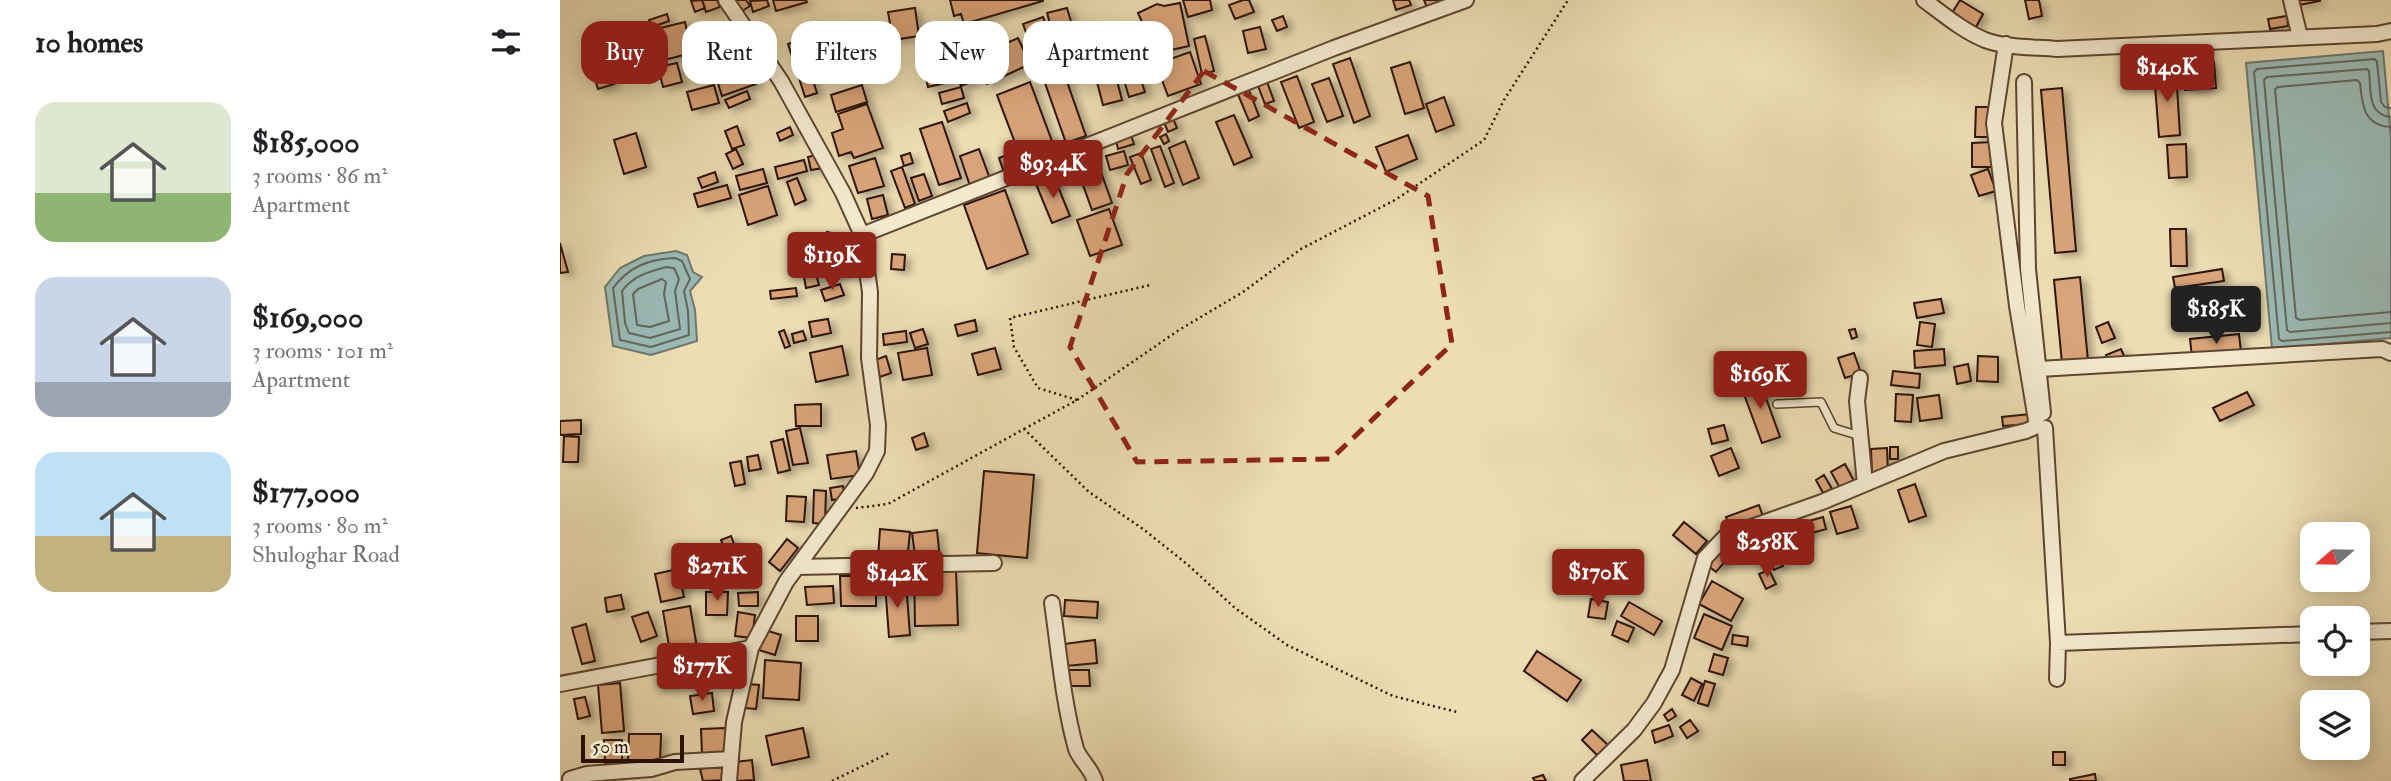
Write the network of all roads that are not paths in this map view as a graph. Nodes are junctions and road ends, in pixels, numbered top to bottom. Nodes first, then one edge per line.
1 (726, 0) edge
2 (1466, 0) edge
3 (1924, 0) edge
4 (2291, 0) edge
5 (2391, 32) edge
6 (2300, 37) junction
7 (2006, 44) junction
8 (2024, 82) dead end
9 (862, 234) junction
10 (2391, 353) edge
11 (2039, 369) junction
12 (1860, 378) dead end
13 (1777, 404) dead end
14 (2041, 427) junction
15 (1860, 437) junction
16 (1865, 484) junction
17 (994, 563) dead end
18 (797, 567) junction
19 (1052, 603) dead end
20 (2391, 631) edge
21 (2370, 632) edge
22 (2300, 634) edge
23 (2058, 643) junction
24 (751, 648) junction
25 (2057, 679) dead end
26 (560, 684) edge
27 (731, 759) junction
28 (570, 779) dead end
29 (729, 781) edge
30 (1095, 781) edge
31 (1582, 781) edge

1 - 9 street
2 - 9 street
3 - 7 street
4 - 6 street
5 - 6 street
6 - 7 street
7 - 14 street
8 - 11 street
9 - 18 street
10 - 11 street
11 - 14 street
12 - 15 street
13 - 15 lane
14 - 16 street
14 - 23 street
15 - 16 street
16 - 31 street
17 - 18 street
18 - 24 street
19 - 30 street
20 - 21 street
22 - 23 street
23 - 25 street
24 - 26 street
24 - 27 street
27 - 28 street
27 - 29 street

